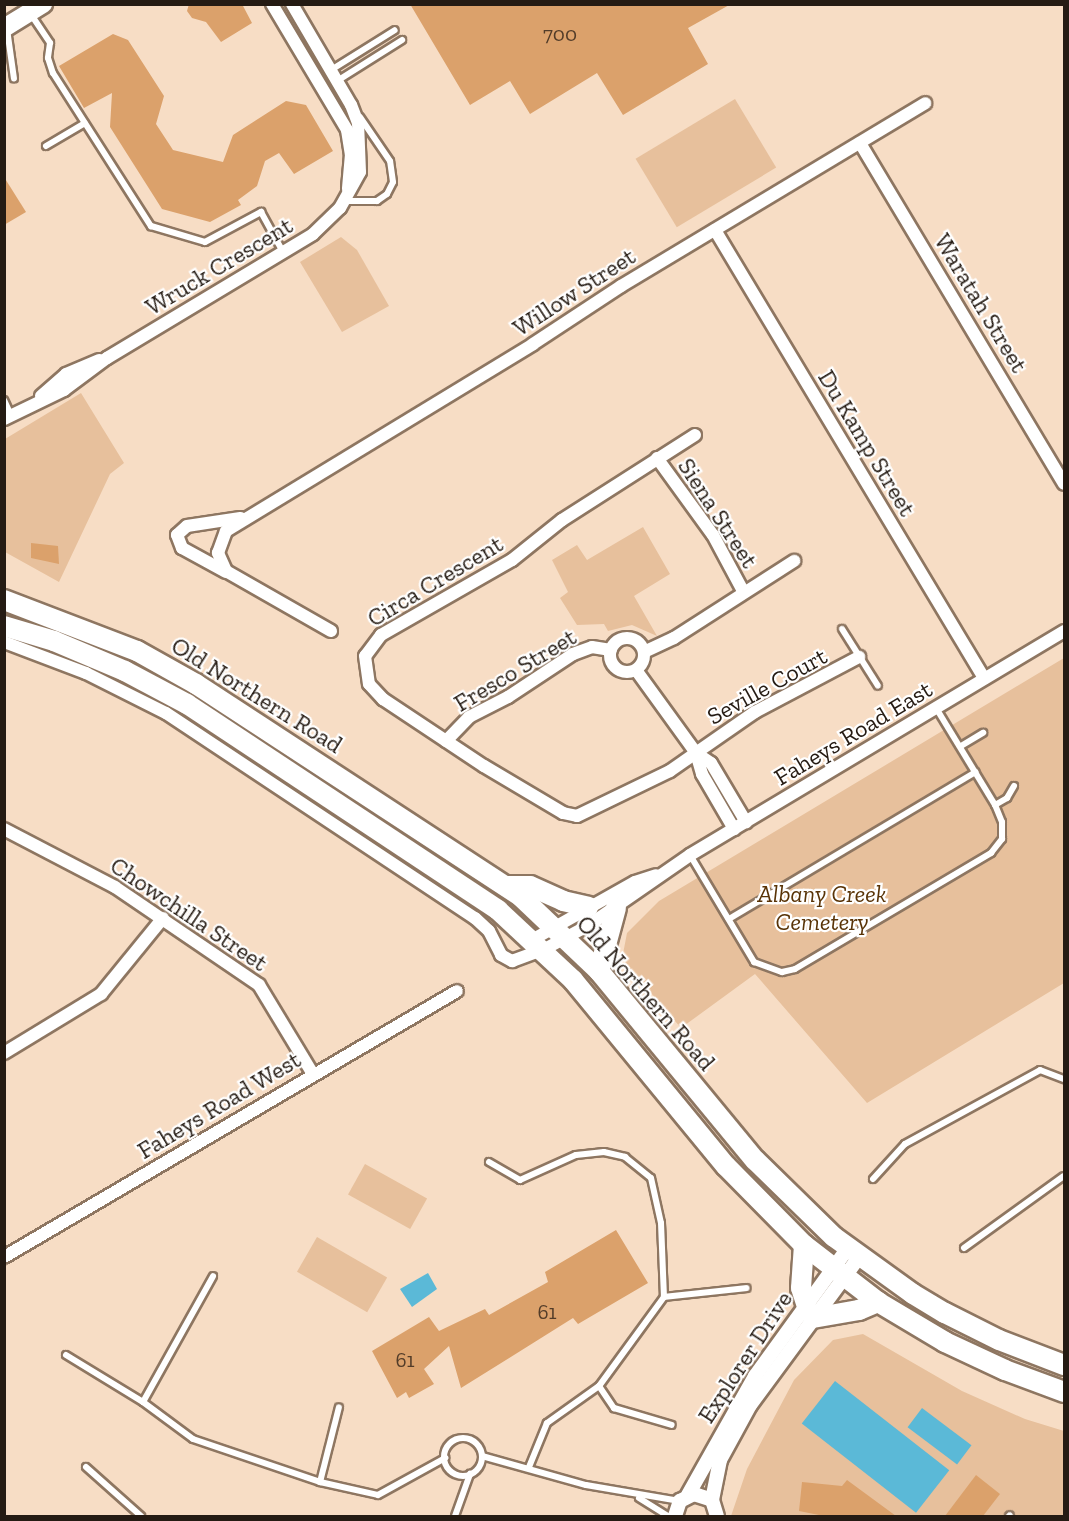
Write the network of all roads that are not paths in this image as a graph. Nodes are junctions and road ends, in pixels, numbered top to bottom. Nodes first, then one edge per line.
1 (292, 5) edge
2 (36, 9) edge
3 (275, 9) edge
4 (301, 20) junction
5 (5, 27) edge
6 (287, 28) junction
7 (395, 30) dead end
8 (402, 40) dead end
9 (334, 75) junction
10 (14, 79) dead end
11 (321, 83) junction
12 (926, 103) dead end
13 (351, 105) junction
14 (85, 123) junction
15 (861, 143) junction
16 (46, 146) dead end
17 (345, 201) junction
18 (715, 230) junction
19 (283, 252) junction
20 (4, 400) edge
21 (8, 417) edge
22 (695, 435) dead end
23 (657, 458) junction
24 (1065, 484) edge
25 (246, 517) junction
26 (794, 561) dead end
27 (229, 574) junction
28 (743, 591) junction
29 (4, 600) edge
30 (4, 626) edge
31 (842, 629) dead end
32 (331, 631) dead end
33 (1065, 631) edge
34 (4, 642) edge
35 (611, 650) junction
36 (644, 652) junction
37 (859, 657) junction
38 (636, 670) junction
39 (984, 678) junction
40 (878, 686) dead end
41 (936, 708) junction
42 (982, 733) dead end
43 (446, 741) junction
44 (961, 746) junction
45 (696, 753) junction
46 (976, 771) junction
47 (1014, 786) dead end
48 (996, 805) junction
49 (746, 822) junction
50 (4, 829) edge
51 (734, 829) junction
52 (690, 855) junction
53 (663, 872) junction
54 (506, 886) junction
55 (588, 907) junction
56 (616, 909) junction
57 (163, 918) junction
58 (729, 920) junction
59 (560, 932) junction
60 (538, 945) junction
61 (599, 971) junction
62 (457, 991) dead end
63 (4, 1053) edge
64 (313, 1074) junction
65 (1065, 1079) edge
66 (489, 1162) dead end
67 (1065, 1176) edge
68 (873, 1179) dead end
69 (804, 1245) junction
70 (964, 1248) dead end
71 (853, 1253) junction
72 (4, 1257) edge
73 (838, 1272) junction
74 (213, 1276) dead end
75 (747, 1288) dead end
76 (664, 1297) junction
77 (879, 1302) junction
78 (809, 1311) junction
79 (66, 1354) dead end
80 (1065, 1365) edge
81 (599, 1386) junction
82 (1065, 1392) edge
83 (143, 1402) junction
84 (339, 1407) dead end
85 (672, 1425) dead end
86 (482, 1456) junction
87 (445, 1458) junction
88 (86, 1467) dead end
89 (529, 1467) junction
90 (470, 1474) junction
91 (320, 1482) junction
92 (636, 1497) junction
93 (684, 1498) junction
94 (712, 1500) junction
95 (141, 1516) edge
96 (455, 1516) edge
97 (668, 1516) edge
98 (675, 1516) edge
99 (717, 1516) edge

1 - 3 street
1 - 4 street, Wruck Crescent
2 - 5 main road
2 - 14 lane
3 - 6 street
4 - 6 street
4 - 9 street, Wruck Crescent
5 - 10 lane
6 - 11 street
7 - 9 lane
8 - 9 lane
9 - 11 street
9 - 13 street, Wruck Crescent
11 - 17 street
12 - 15 street, Willow Street
13 - 17 street, Wruck Crescent
13 - 17 lane
14 - 16 lane
14 - 19 lane
15 - 18 street, Willow Street
15 - 24 street, Waratah Street
17 - 19 street, Wruck Crescent
18 - 25 street, Willow Street
18 - 39 street, Du Kamp Street
19 - 21 street, Wruck Crescent
20 - 21 lane
22 - 23 street, Circa Crescent
23 - 28 street, Siena Street
23 - 43 street, Circa Crescent
25 - 27 street, Willow Street
25 - 27 street, Willow Street
26 - 28 street
27 - 32 street, Willow Street
28 - 36 street
29 - 54 highway, Old Northern Road
30 - 60 highway, Old Northern Road
31 - 37 lane, Seville Court
33 - 39 street, Faheys Road East
34 - 60 street, Old Northern Road
35 - 36 street, Fresco Street
35 - 38 street, Fresco Street
35 - 43 street, Fresco Street
36 - 38 street
37 - 40 lane, Seville Court
37 - 45 street, Seville Court
38 - 45 street
39 - 41 street, Faheys Road East
41 - 44 lane
41 - 49 street, Faheys Road East
42 - 44 lane
43 - 45 street, Circa Crescent
44 - 46 lane
45 - 49 street
45 - 51 street
46 - 48 lane
46 - 58 lane
47 - 48 lane
48 - 58 lane
49 - 51 street, Faheys Road East
50 - 57 street, Chowchilla Street
51 - 52 street, Faheys Road East
52 - 53 street, Faheys Road East
52 - 58 lane
53 - 55 street, Faheys Road East
53 - 56 street, Faheys Road East
54 - 55 highway
54 - 59 highway, Old Northern Road
55 - 59 street, Faheys Road East
56 - 59 street, Faheys Road East
56 - 61 highway
57 - 63 street
57 - 64 street, Chowchilla Street
59 - 60 street, Faheys Road East
59 - 61 highway, Old Northern Road
60 - 69 highway, Old Northern Road
61 - 71 highway, Old Northern Road
62 - 64 street, Faheys Road West
64 - 72 street, Faheys Road West
65 - 68 lane
66 - 76 lane
67 - 70 lane
69 - 73 highway, Old Northern Road
69 - 78 highway
71 - 73 street, Explorer Drive
71 - 80 highway, Old Northern Road
73 - 77 highway, Old Northern Road
73 - 78 street, Explorer Drive
74 - 83 lane
75 - 76 lane
76 - 81 lane
77 - 78 highway
77 - 82 highway, Old Northern Road
78 - 93 street, Explorer Drive
78 - 94 street, Explorer Drive
79 - 83 lane
81 - 85 lane
81 - 89 lane
83 - 91 lane
84 - 91 lane
86 - 87 lane
86 - 89 lane
86 - 90 lane
87 - 90 lane
87 - 91 lane
88 - 95 lane
89 - 92 lane
90 - 96 lane
92 - 93 lane
92 - 97 lane
93 - 94 street
93 - 98 street, Explorer Drive
94 - 99 street

